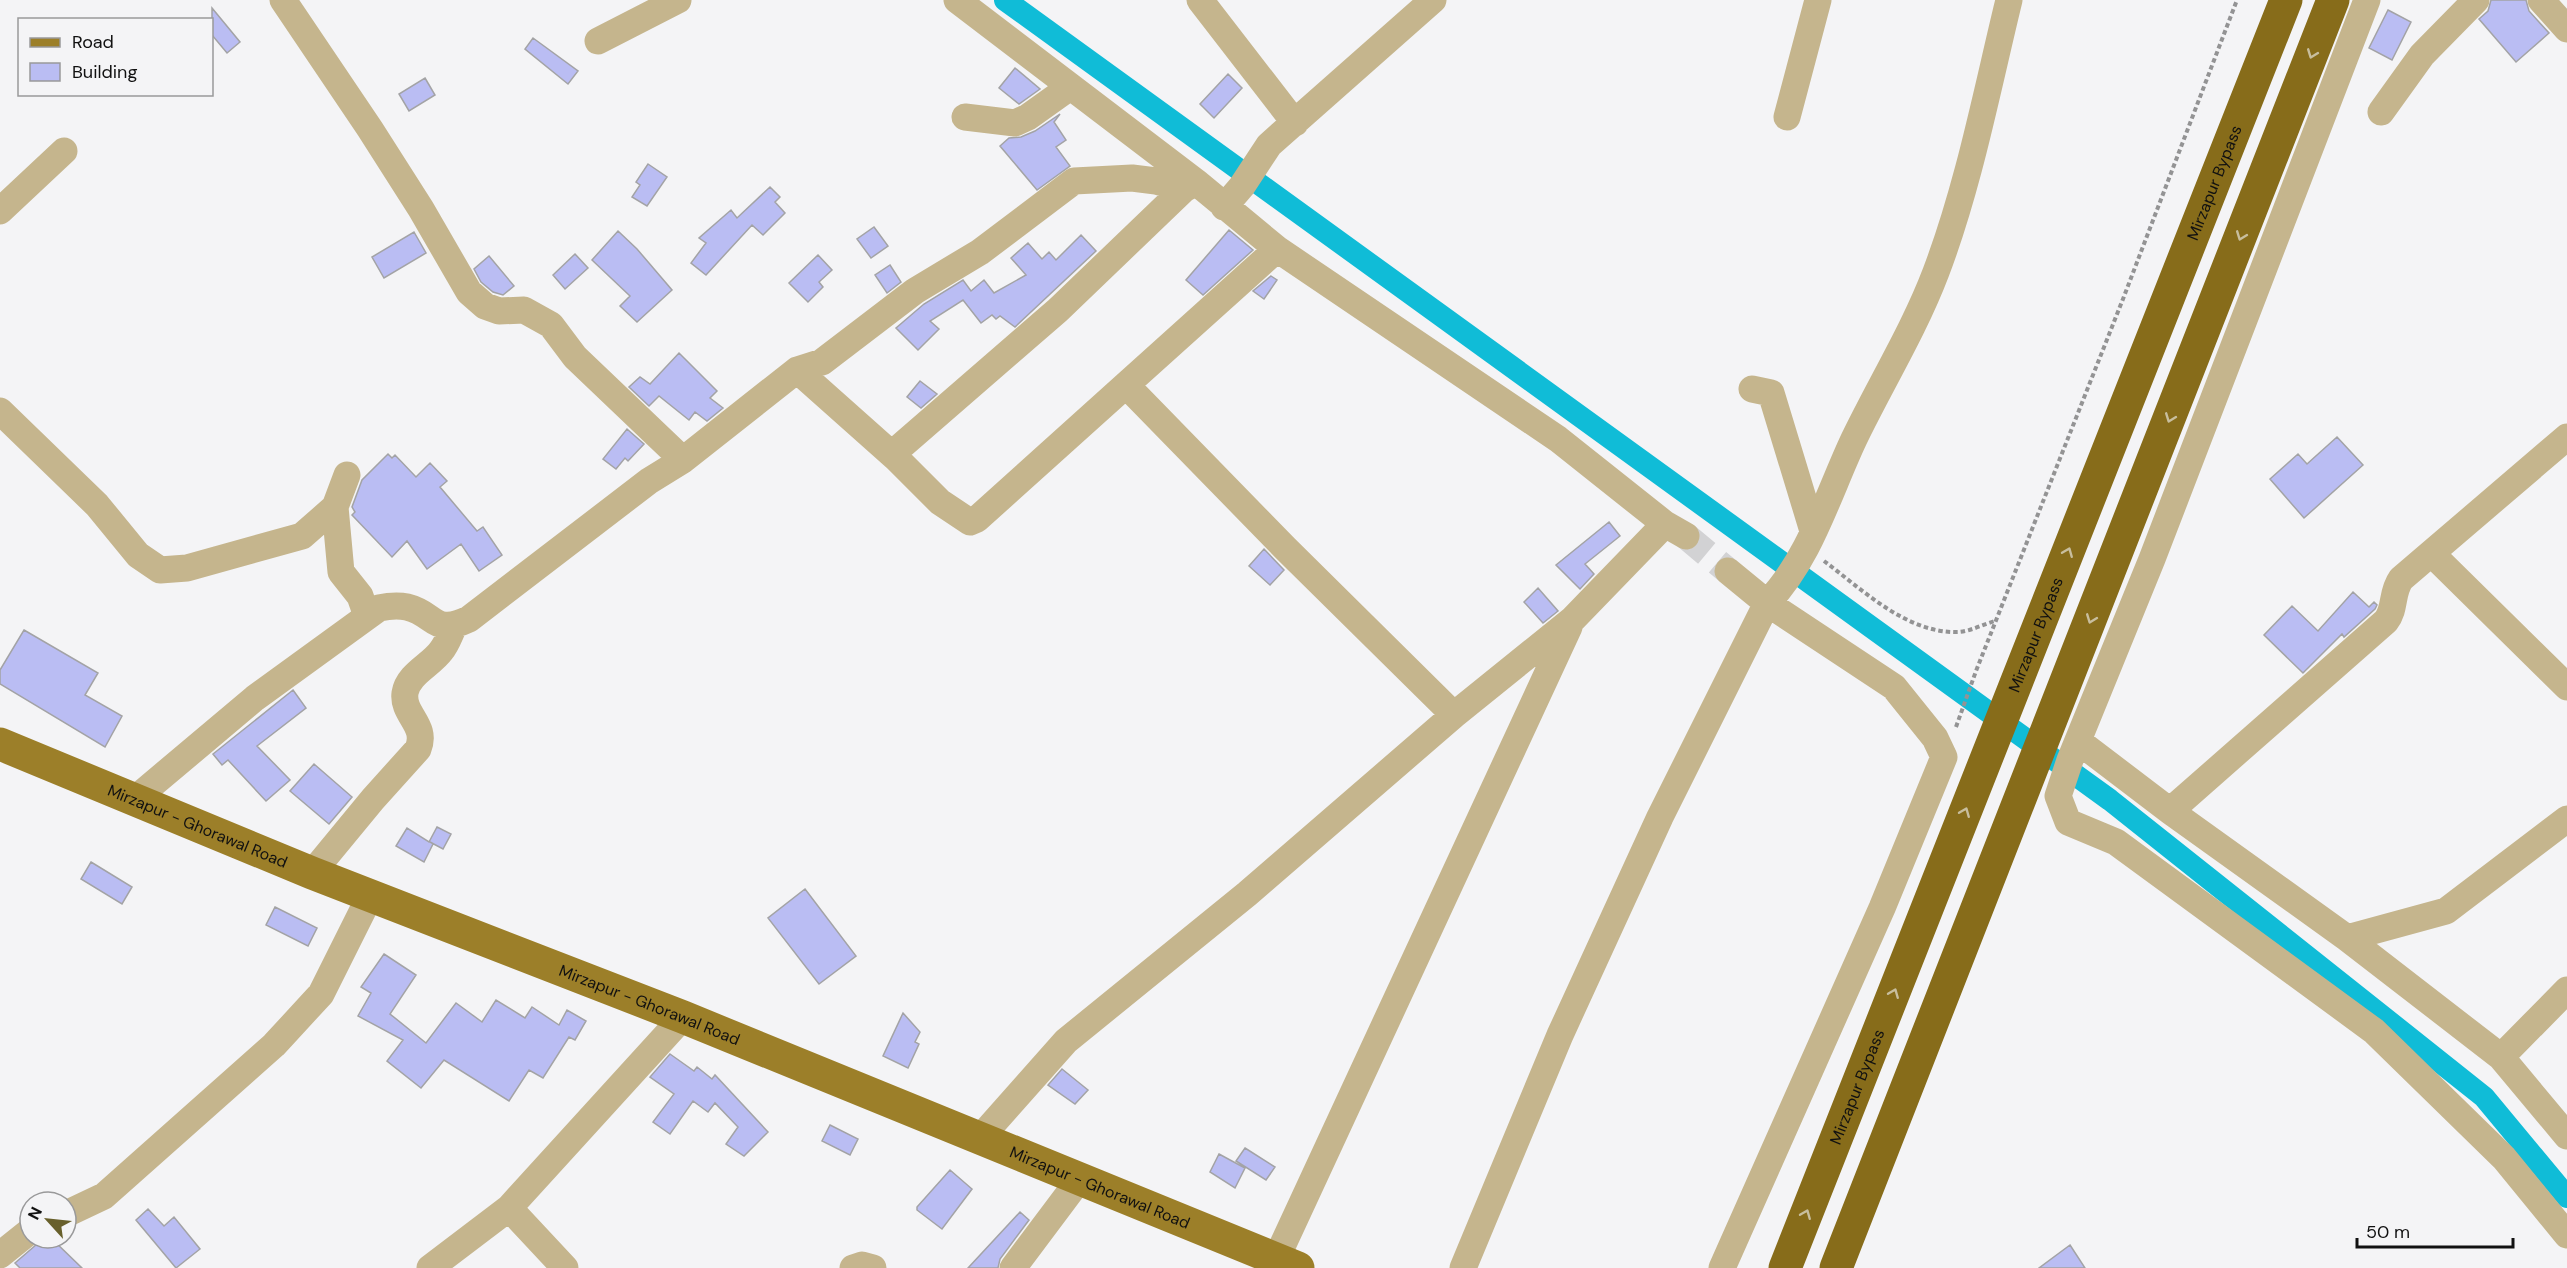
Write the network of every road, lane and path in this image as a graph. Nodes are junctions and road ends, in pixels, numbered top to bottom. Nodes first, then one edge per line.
1 (283, 0) edge
2 (678, 0) edge
3 (957, 0) edge
4 (1200, 0) edge
5 (1433, 0) edge
6 (1818, 0) edge
7 (2010, 0) edge
8 (2237, 0) edge
9 (2286, 0) edge
10 (2333, 0) edge
11 (2367, 0) edge
12 (2476, 0) edge
13 (2541, 0) edge
14 (2567, 29) edge
15 (598, 41) dead end
16 (1070, 87) junction
17 (2381, 112) dead end
18 (965, 117) dead end
19 (1788, 117) dead end
20 (1295, 123) junction
21 (64, 151) dead end
22 (1190, 185) junction
23 (1224, 207) junction
24 (0, 211) edge
25 (1277, 249) junction
26 (797, 370) junction
27 (1126, 385) junction
28 (1752, 389) dead end
29 (0, 411) edge
30 (2567, 437) edge
31 (892, 454) junction
32 (682, 460) junction
33 (347, 476) dead end
34 (335, 507) junction
35 (1806, 546) junction
36 (2432, 554) junction
37 (1728, 571) tunnel mouth
38 (1775, 594) junction
39 (367, 616) junction
40 (1573, 620) junction
41 (1996, 621) junction
42 (454, 626) junction
43 (2567, 687) edge
44 (1962, 712) dead end
45 (1454, 715) junction
46 (0, 744) edge
47 (2074, 750) junction
48 (135, 799) junction
49 (2170, 811) junction
50 (2567, 819) edge
51 (312, 873) junction
52 (370, 896) junction
53 (2347, 938) junction
54 (2567, 990) edge
55 (683, 1017) junction
56 (2501, 1057) junction
57 (2567, 1136) edge
58 (980, 1138) junction
59 (1079, 1180) junction
60 (78, 1208) edge
61 (509, 1208) junction
62 (2567, 1235) edge
63 (18, 1241) edge
64 (0, 1255) edge
65 (1282, 1265) edge
66 (430, 1268) edge
67 (564, 1268) edge
68 (854, 1268) edge
69 (873, 1268) edge
70 (1013, 1268) edge
71 (1463, 1268) edge
72 (1722, 1268) edge
73 (1785, 1268) edge
74 (1836, 1268) edge

1 - 32 street
2 - 15 street
3 - 16 street
4 - 20 street
5 - 20 street
6 - 19 street
7 - 35 street
8 - 41 path
73 -> 9 highway, Mirzapur Bypass
10 -> 74 highway
11 - 47 street
12 - 17 street
13 - 14 street
16 - 18 street
16 - 22 street
20 - 23 street
21 - 24 street
22 - 23 street
22 - 26 street
22 - 31 street
23 - 25 street
25 - 27 street
25 - 40 street
26 - 31 street
26 - 32 street
27 - 31 street
27 - 45 street
28 - 35 street
29 - 34 street
30 - 36 street
32 - 42 street
33 - 34 street
34 - 39 street
35 - 38 street
35 - 41 path
36 - 43 street
36 - 49 street
37 - 38 street
38 - 71 street
38 - 72 street
39 - 42 street
39 - 48 street
40 - 45 street
40 - 65 street
41 - 44 path
42 - 51 street
45 - 58 street
46 - 48 main road, Mirzapur - Ghorawal Road
47 - 49 street
47 - 62 street
48 - 51 main road, Mirzapur - Ghorawal Road
49 - 53 street
50 - 53 street
51 - 52 main road, Mirzapur - Ghorawal Road
52 - 55 main road, Mirzapur - Ghorawal Road
52 - 60 street
53 - 56 street
54 - 56 street
55 - 58 main road, Mirzapur - Ghorawal Road
55 - 61 street
56 - 57 street
58 - 59 main road, Mirzapur - Ghorawal Road
59 - 65 main road, Mirzapur - Ghorawal Road
59 - 70 street
61 - 66 street
61 - 67 street
63 - 64 street
68 - 69 street

